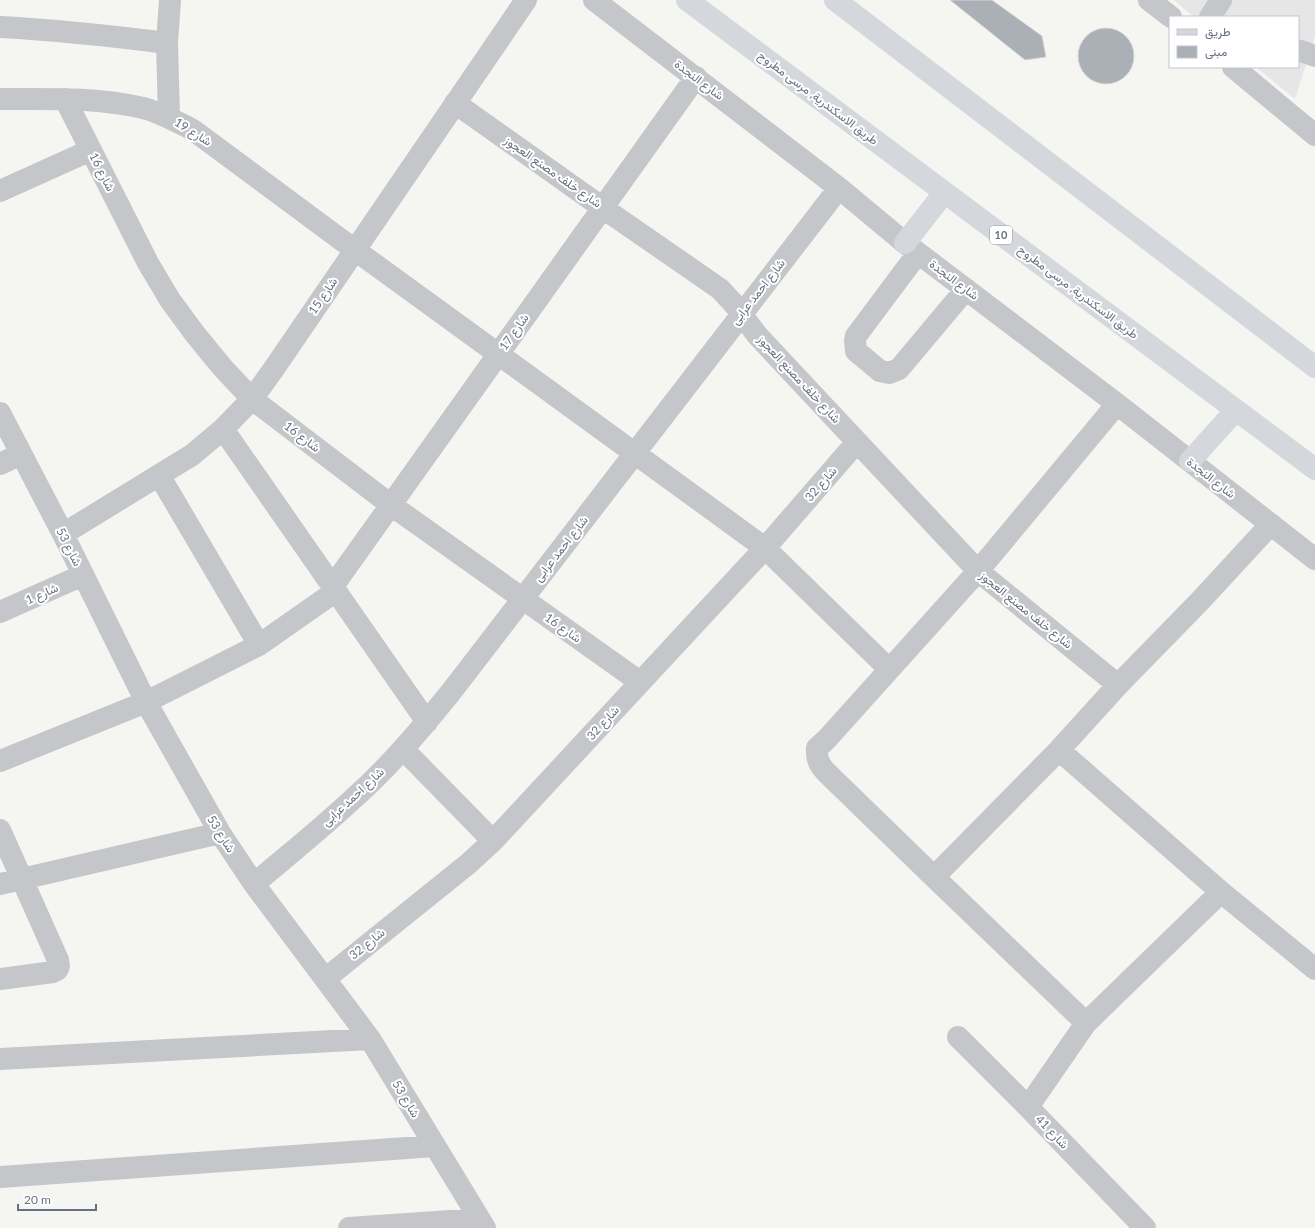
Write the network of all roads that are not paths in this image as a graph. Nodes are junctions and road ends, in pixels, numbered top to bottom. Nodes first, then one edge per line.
1 (170, 0) edge
2 (526, 0) edge
3 (594, 0) edge
4 (687, 0) edge
5 (835, 0) edge
6 (1149, 0) edge
7 (1221, 0) edge
8 (1170, 16) edge
9 (1211, 16) edge
10 (0, 27) edge
11 (167, 43) junction
12 (1234, 68) edge
13 (696, 77) junction
14 (65, 98) junction
15 (0, 99) edge
16 (455, 103) junction
17 (169, 118) junction
18 (1313, 127) edge
19 (91, 150) junction
20 (839, 188) junction
21 (0, 191) edge
22 (944, 193) junction
23 (603, 208) junction
24 (911, 248) junction
25 (355, 250) junction
26 (966, 289) junction
27 (741, 314) junction
28 (499, 354) junction
29 (1315, 367) edge
30 (252, 399) junction
31 (1117, 404) junction
32 (1236, 410) junction
33 (0, 414) edge
34 (224, 429) junction
35 (857, 442) junction
36 (635, 453) junction
37 (21, 454) junction
38 (1190, 461) junction
39 (0, 464) edge
40 (1315, 469) edge
41 (159, 475) junction
42 (391, 505) junction
43 (1271, 524) junction
44 (63, 534) junction
45 (765, 548) junction
46 (1315, 559) edge
47 (978, 571) junction
48 (83, 575) junction
49 (334, 589) junction
50 (522, 599) junction
51 (0, 612) edge
52 (259, 645) junction
53 (889, 669) junction
54 (640, 682) junction
55 (1118, 685) junction
56 (146, 702) junction
57 (427, 722) junction
58 (403, 749) junction
59 (1059, 750) junction
60 (0, 761) edge
61 (0, 830) edge
62 (220, 833) junction
63 (493, 841) junction
64 (934, 877) junction
65 (22, 879) junction
66 (0, 884) edge
67 (254, 884) junction
68 (1221, 892) junction
69 (1315, 969) edge
70 (0, 979) edge
71 (325, 979) junction
72 (1086, 1023) junction
73 (958, 1037) dead end
74 (370, 1039) junction
75 (0, 1059) edge
76 (1028, 1107) junction
77 (435, 1146) junction
78 (0, 1177) edge
79 (482, 1224) edge
80 (350, 1228) edge
81 (1145, 1228) edge

1 - 11 street
2 - 16 street, شارع 15
3 - 13 street, شارع النجدة
4 - 22 main road, طريق الاسكندرية, مرسى مطروح / 10
5 - 29 main road
6 - 8 street
7 - 9 street
10 - 11 street
11 - 17 street
12 - 18 street
13 - 20 street, شارع النجدة
13 - 23 street, شارع 17
14 - 15 street, شارع 19
14 - 17 street, شارع 19
14 - 19 street, شارع 16
16 - 23 street, شارع خلف مصنع العجوز
16 - 25 street, شارع 15
17 - 25 street, شارع 19
19 - 21 street
19 - 30 street, شارع 16
20 - 24 street, شارع النجدة
20 - 27 street, شارع احمد عرابى
22 - 24 main road
22 - 32 main road, طريق الاسكندرية, مرسى مطروح / 10
23 - 27 street, شارع خلف مصنع العجوز
23 - 28 street, شارع 17
24 - 26 street, شارع النجدة
24 - 26 street
25 - 28 street, شارع 19
25 - 30 street, شارع 15
26 - 31 street, شارع النجدة
27 - 35 street, شارع خلف مصنع العجوز
27 - 36 street, شارع احمد عرابى
28 - 36 street, شارع 19
28 - 42 street, شارع 17
30 - 34 street, شارع 15
30 - 42 street, شارع 16
31 - 38 street, شارع النجدة
31 - 47 street
32 - 38 main road
32 - 40 main road, طريق الاسكندرية, مرسى مطروح / 10
33 - 37 street, شارع 53
34 - 41 street, شارع 15
34 - 49 street
35 - 45 street, شارع 32
35 - 47 street, شارع خلف مصنع العجوز
36 - 45 street, شارع 19
36 - 50 street, شارع احمد عرابى
37 - 39 street
37 - 44 street, شارع 53
38 - 43 street, شارع النجدة
41 - 44 street, شارع 15
41 - 52 street
42 - 49 street, شارع 17
42 - 50 street, شارع 16
43 - 46 street, شارع النجدة
43 - 55 street
44 - 48 street, شارع 53
45 - 53 street, شارع 19
45 - 54 street, شارع 32
47 - 53 street
47 - 55 street, شارع خلف مصنع العجوز
48 - 51 street, شارع 1
48 - 56 street, شارع 53
49 - 52 street, شارع 17
49 - 57 street
50 - 54 street, شارع 16
50 - 57 street, شارع احمد عرابى
52 - 56 street, شارع 17
53 - 64 street
54 - 63 street, شارع 32
55 - 59 street
56 - 60 street, شارع 17
56 - 62 street, شارع 53
57 - 58 street, شارع احمد عرابى
58 - 63 street
58 - 67 street, شارع احمد عرابى
59 - 64 street
59 - 68 street
61 - 65 street
62 - 65 street
62 - 67 street, شارع 53
63 - 71 street, شارع 32
64 - 72 street
65 - 66 street
65 - 70 street
67 - 71 street, شارع 53
68 - 69 street
68 - 72 street
71 - 74 street, شارع 53
72 - 76 street
73 - 76 street, شارع 41
74 - 75 street
74 - 77 street, شارع 53
76 - 81 street, شارع 41
77 - 78 street
77 - 79 street, شارع 53
79 - 80 street

